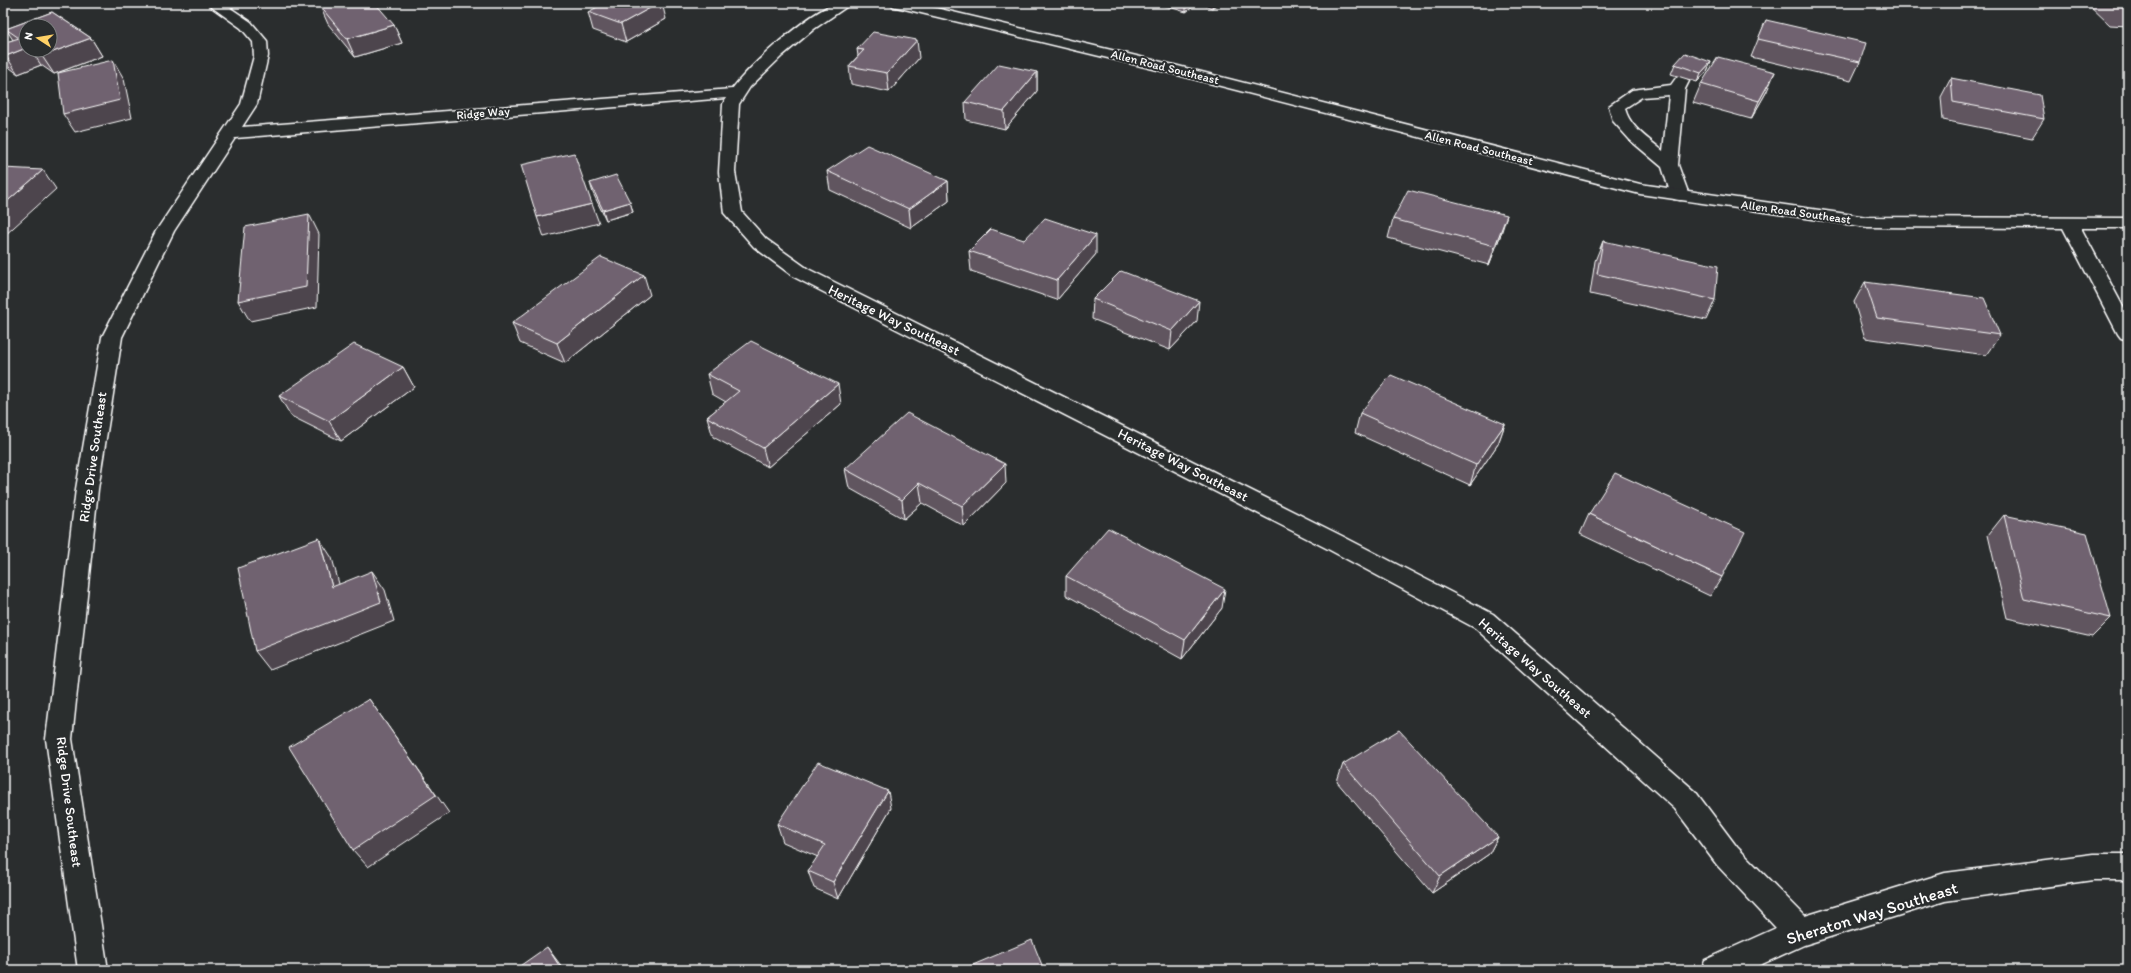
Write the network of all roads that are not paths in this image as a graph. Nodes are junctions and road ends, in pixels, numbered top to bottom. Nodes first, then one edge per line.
1 (213, 3) edge
2 (845, 3) edge
3 (897, 3) edge
4 (735, 93) junction
5 (231, 133) junction
6 (1670, 165) junction
7 (1680, 195) junction
8 (2128, 223) edge
9 (2070, 224) junction
10 (2128, 334) edge
11 (2128, 867) edge
12 (1800, 932) junction
13 (93, 970) edge
14 (1716, 970) edge

1 - 5 street, Ridge Drive Southeast
2 - 4 street
3 - 7 street, Allen Road Southeast
4 - 5 street, Ridge Way
4 - 12 street, Heritage Way Southeast
5 - 13 street, Ridge Drive Southeast
6 - 6 street
6 - 7 street
7 - 9 street, Allen Road Southeast
8 - 9 street, Allen Road Southeast
9 - 10 street
11 - 12 street, Sheraton Way Southeast
12 - 14 street, Sheraton Way Southeast

